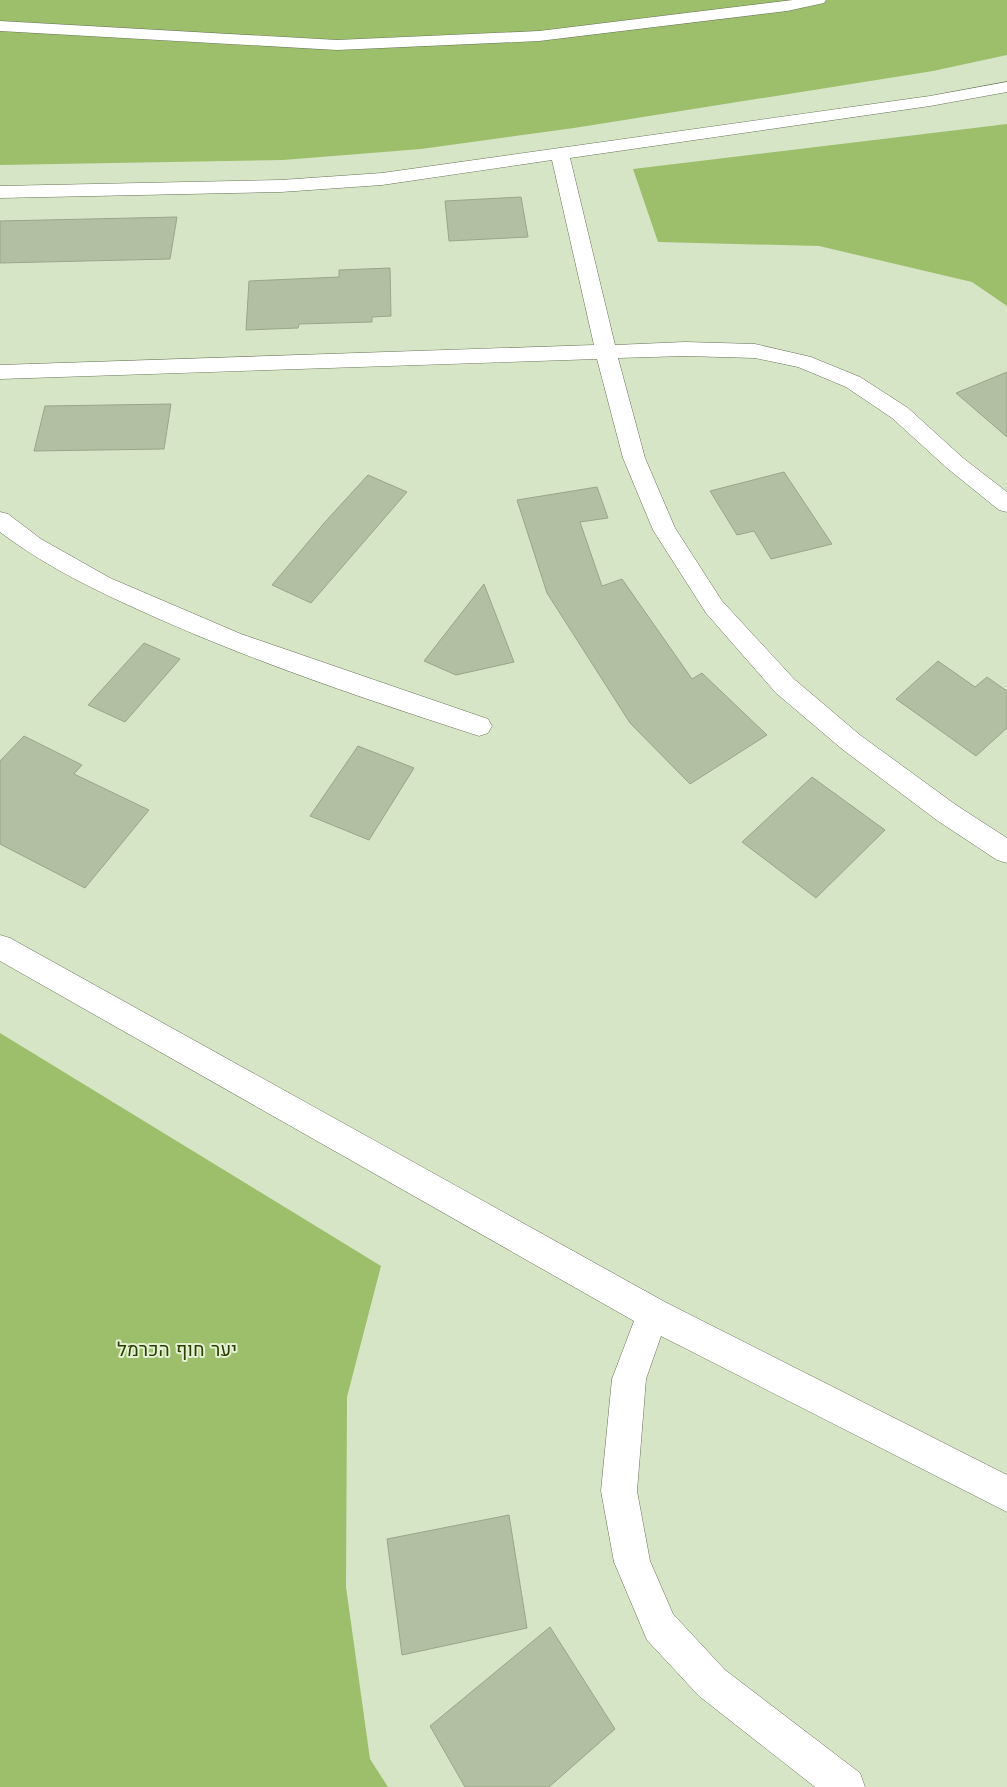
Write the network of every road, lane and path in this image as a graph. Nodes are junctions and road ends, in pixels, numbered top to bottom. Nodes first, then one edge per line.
1 (818, 0) edge
2 (0, 26) edge
3 (1007, 87) edge
4 (560, 154) junction
5 (0, 192) edge
6 (606, 352) junction
7 (0, 372) edge
8 (1007, 504) edge
9 (0, 520) edge
10 (479, 726) dead end
11 (1007, 852) edge
12 (0, 947) edge
13 (653, 1314) junction
14 (1007, 1494) edge
15 (846, 1787) edge

1 - 2 street
3 - 4 street
4 - 5 street
4 - 6 street
6 - 7 street
6 - 8 street
6 - 11 street
9 - 10 street
12 - 13 street
13 - 14 street
13 - 15 street

